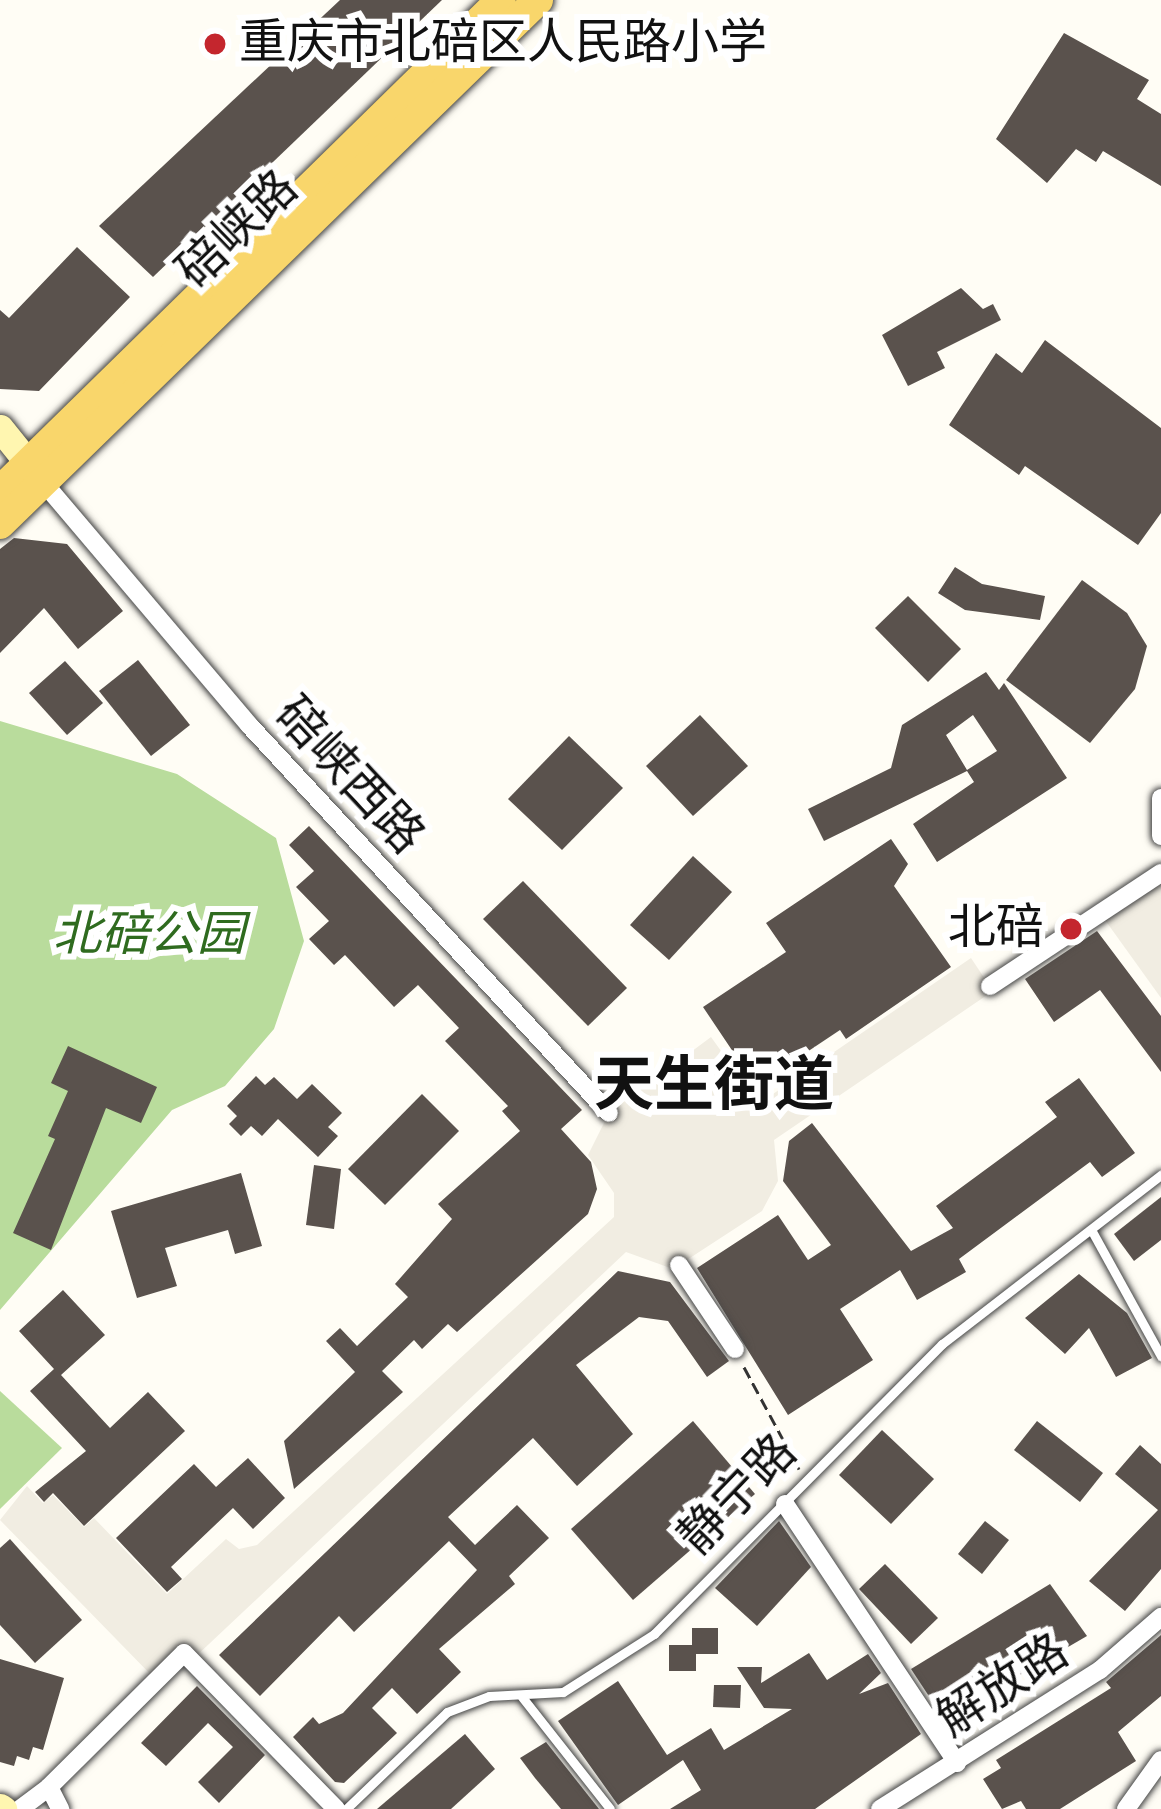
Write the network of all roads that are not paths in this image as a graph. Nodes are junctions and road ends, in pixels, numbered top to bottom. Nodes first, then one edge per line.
1 (501, 0) edge
2 (538, 0) edge
3 (0, 428) edge
4 (36, 473) junction
5 (0, 491) edge
6 (0, 524) edge
7 (1161, 798) edge
8 (1161, 836) edge
9 (1161, 873) edge
10 (999, 980) dead end
11 (609, 1113) dead end
12 (1161, 1175) edge
13 (1093, 1233) junction
14 (679, 1265) dead end
15 (735, 1349) road end
16 (1161, 1356) edge
17 (785, 1504) junction
18 (1161, 1617) edge
19 (522, 1697) junction
20 (1161, 1760) edge
21 (957, 1762) junction
22 (49, 1787) junction
23 (20, 1809) edge
24 (60, 1809) edge
25 (335, 1809) edge
26 (346, 1809) edge
27 (610, 1809) edge
28 (880, 1809) edge
29 (1126, 1809) edge

1 - 4 main road, 碚峡路
2 - 4 main road, 碚峡路
3 - 4 street
4 - 5 main road, 碚峡路
4 - 6 main road, 碚峡路
4 - 11 street, 碚峡西路
7 - 8 street
9 - 10 street
12 - 13 lane, 静宁路
13 - 16 lane
13 - 17 lane, 静宁路
14 - 15 street
17 - 19 lane, 静宁路
17 - 21 street
18 - 21 street, 解放路
19 - 26 lane, 静宁路
19 - 27 lane
20 - 29 street
21 - 28 street, 解放路
22 - 23 street
22 - 24 street
22 - 25 street

